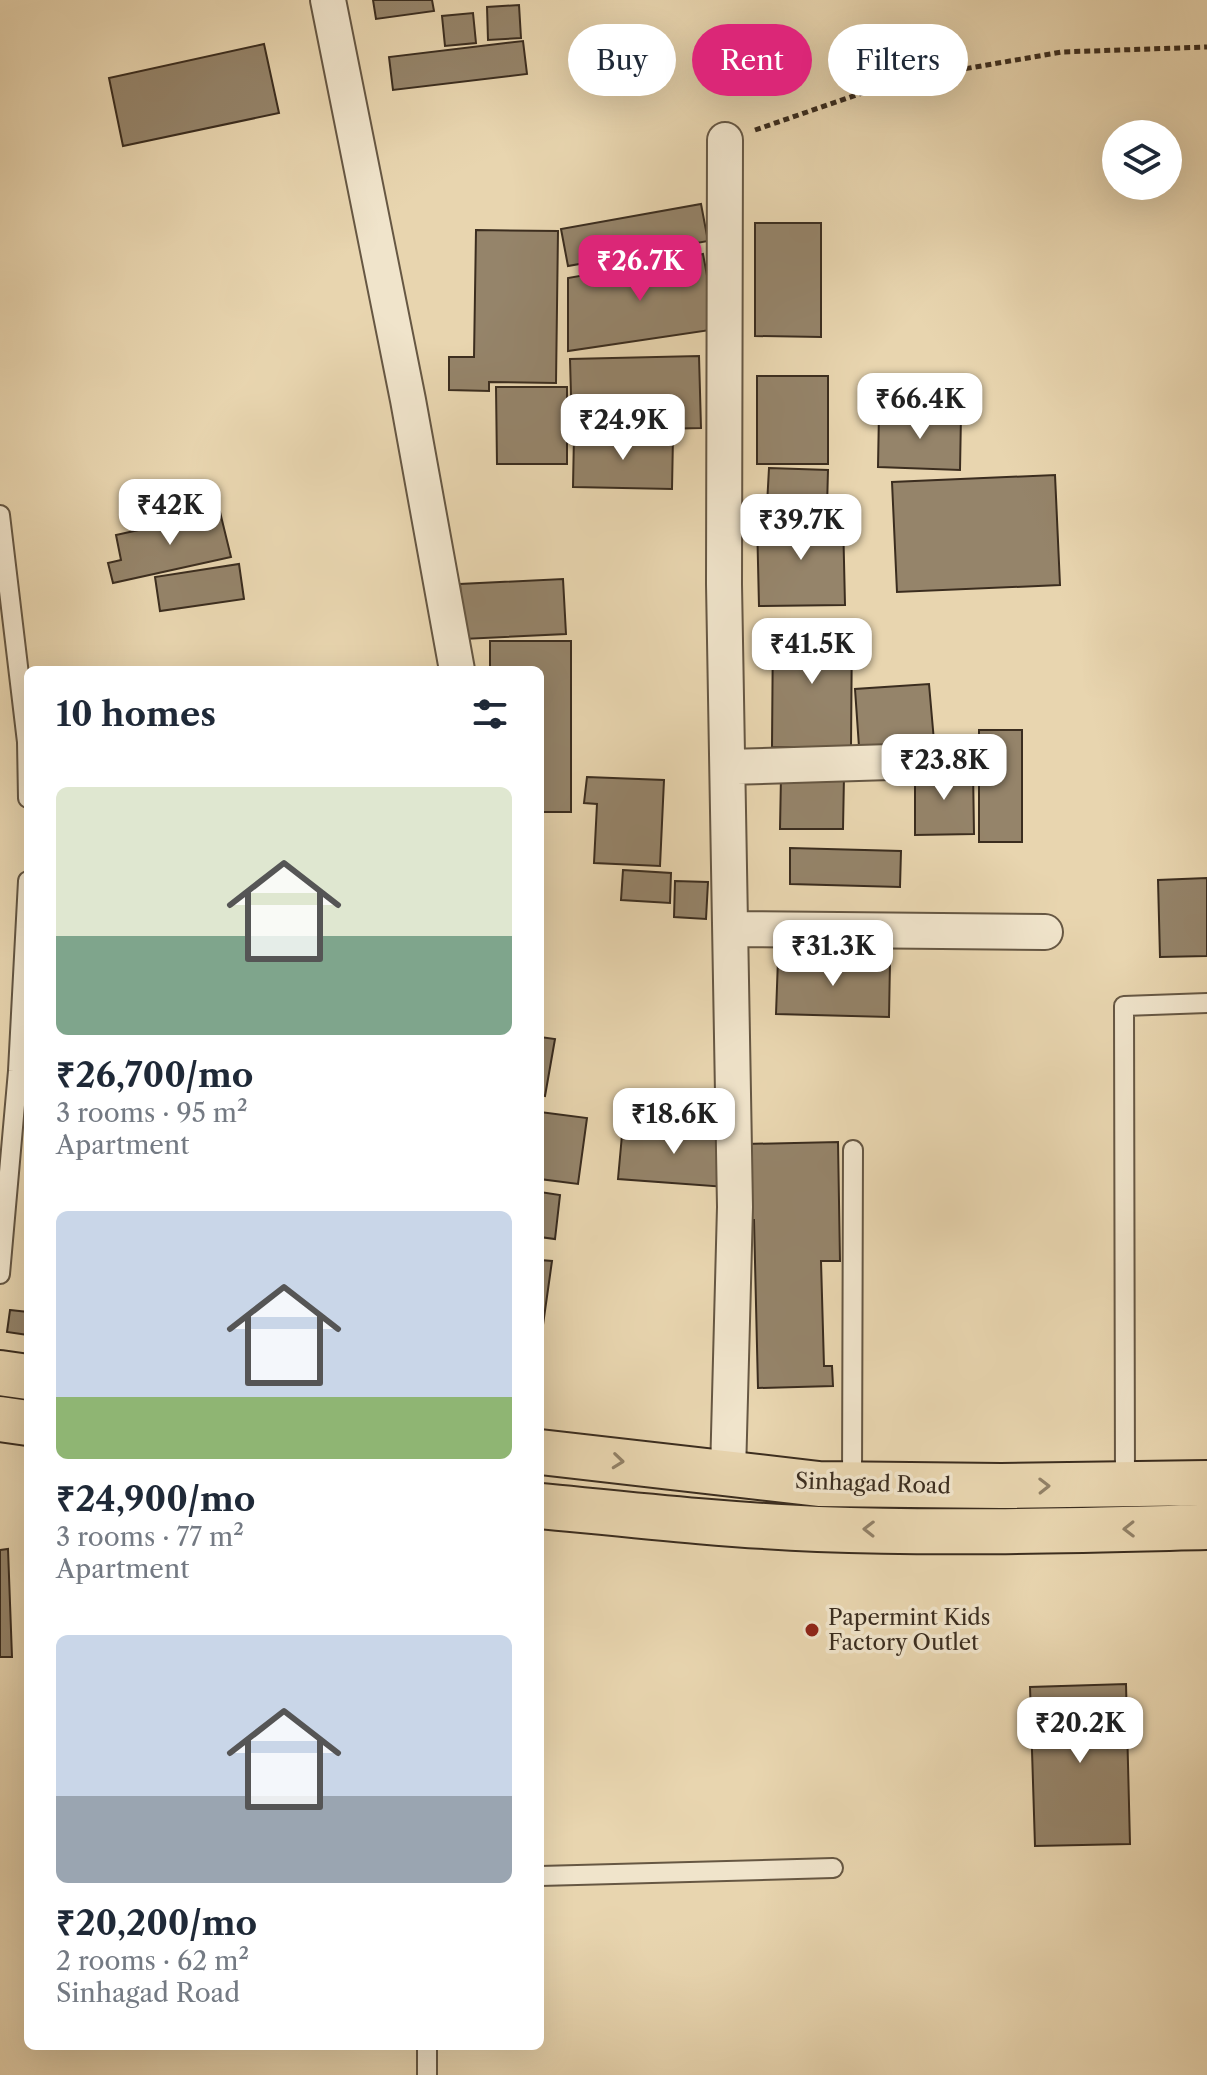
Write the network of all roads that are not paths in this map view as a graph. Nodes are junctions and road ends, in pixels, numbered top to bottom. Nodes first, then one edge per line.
1 (328, 0) edge
2 (725, 140) road end
3 (0, 515) edge
4 (456, 666) edge
5 (24, 717) edge
6 (955, 760) dead end
7 (728, 767) junction
8 (731, 929) junction
9 (1045, 932) dead end
10 (24, 957) edge
11 (1207, 1003) edge
12 (853, 1150) dead end
13 (0, 1274) edge
14 (0, 1373) edge
15 (24, 1376) edge
16 (0, 1419) edge
17 (24, 1422) edge
18 (544, 1452) edge
19 (728, 1473) junction
20 (1207, 1483) edge
21 (1125, 1484) junction
22 (852, 1485) junction
23 (1001, 1486) junction
24 (544, 1506) edge
25 (1207, 1527) edge
26 (1001, 1532) junction
27 (833, 1868) dead end
28 (544, 1876) edge
29 (427, 2050) edge
30 (427, 2075) edge

1 - 4 street
2 - 7 street
3 - 5 lane
6 - 7 street
7 - 8 street
8 - 9 street
8 - 19 street
10 - 13 lane
11 - 21 lane
12 - 22 lane
14 - 15 main road
16 - 17 main road
18 -> 19 main road, Sinhagad Road
19 - 22 main road, Sinhagad Road
20 - 21 main road, Sinhagad Road
23 -> 21 main road, Sinhagad Road
22 - 23 main road, Sinhagad Road
23 - 26 main road
26 -> 24 main road, Sinhagad Road
25 -> 26 main road, Sinhagad Road
27 - 28 lane
29 - 30 lane

